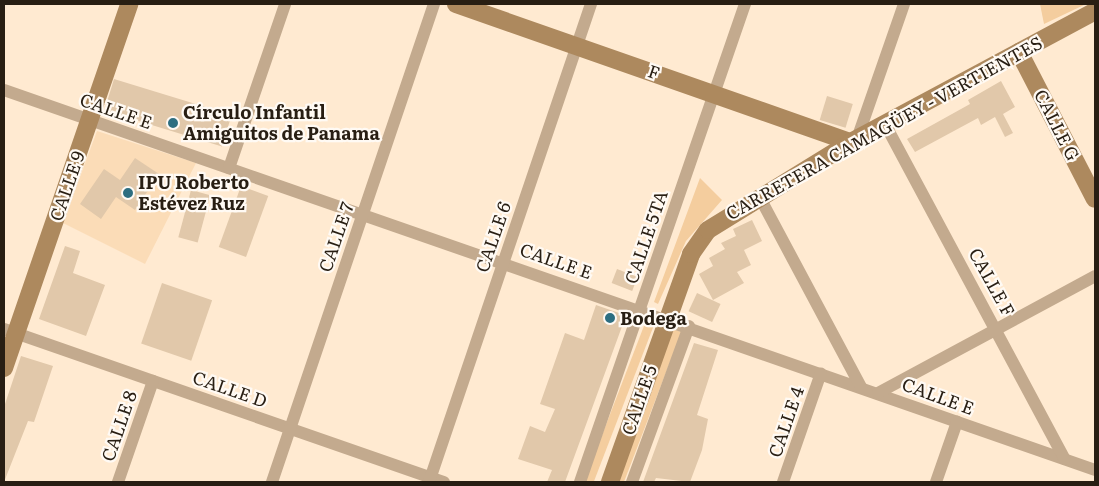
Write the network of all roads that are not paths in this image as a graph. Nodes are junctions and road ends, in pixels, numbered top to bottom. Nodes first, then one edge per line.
1 (129, 4) edge
2 (285, 4) edge
3 (434, 4) edge
4 (456, 4) edge
5 (591, 4) edge
6 (745, 4) edge
7 (904, 4) edge
8 (1095, 11) edge
9 (577, 45) junction
10 (1019, 52) junction
11 (4, 90) edge
12 (714, 94) junction
13 (89, 120) junction
14 (885, 124) junction
15 (854, 140) junction
16 (229, 168) junction
17 (759, 196) junction
18 (1095, 199) edge
19 (363, 214) junction
20 (504, 262) junction
21 (1095, 276) edge
22 (640, 309) junction
23 (667, 318) junction
24 (688, 326) junction
25 (997, 328) junction
26 (10, 331) edge
27 (4, 368) edge
28 (821, 373) junction
29 (153, 381) junction
30 (861, 387) junction
31 (878, 393) junction
32 (957, 422) junction
33 (290, 429) junction
34 (1065, 459) junction
35 (1095, 470) edge
36 (429, 480) edge
37 (118, 482) edge
38 (272, 482) edge
39 (444, 482) edge
40 (580, 482) edge
41 (610, 482) edge
42 (632, 482) edge
43 (783, 482) edge
44 (936, 482) edge

1 - 13 street, CALLE 9
2 - 16 street
3 - 19 street, CALLE 7
4 - 9 street, F
5 - 9 street, CALLE 6
6 - 12 street, CALLE 5TA
7 - 15 street
8 - 10 street, CARRETERA CAMAGÜEY - VERTIENTES
9 - 12 street, F
9 - 20 street, CALLE 6
10 - 14 street, CARRETERA CAMAGÜEY - VERTIENTES
10 - 18 street, CALLE G
11 - 13 street, CALLE E
12 - 15 street, F
12 - 22 street, CALLE 5TA
13 - 16 street, CALLE E
13 - 26 street, CALLE 9
14 - 15 street, CARRETERA CAMAGÜEY - VERTIENTES
14 - 25 street, CALLE F
15 - 17 street, CARRETERA CAMAGÜEY - VERTIENTES
16 - 19 street, CALLE E
17 - 23 street, CARRETERA CAMAGÜEY - VERTIENTES
17 - 30 street
19 - 20 street, CALLE E
19 - 33 street, CALLE 7
20 - 22 street, CALLE E
20 - 36 street, CALLE 6
21 - 25 street
22 - 23 street, CALLE E
22 - 40 street, CALLE 5TA
23 - 24 street, CALLE E
23 - 41 street, CALLE 5
24 - 28 street, CALLE E
24 - 42 street, CALLE 5
25 - 31 street
25 - 34 street, CALLE F
26 - 27 street, CALLE 9
26 - 29 street, CALLE D
28 - 30 street, CALLE E
28 - 43 street, CALLE 4
29 - 33 street, CALLE D
29 - 37 street, CALLE 8
30 - 31 street, CALLE E
31 - 32 street, CALLE E
32 - 34 street, CALLE E
32 - 44 street
33 - 36 street, CALLE D
33 - 38 street, CALLE 7
34 - 35 street, CALLE E
36 - 39 street, CALLE D

